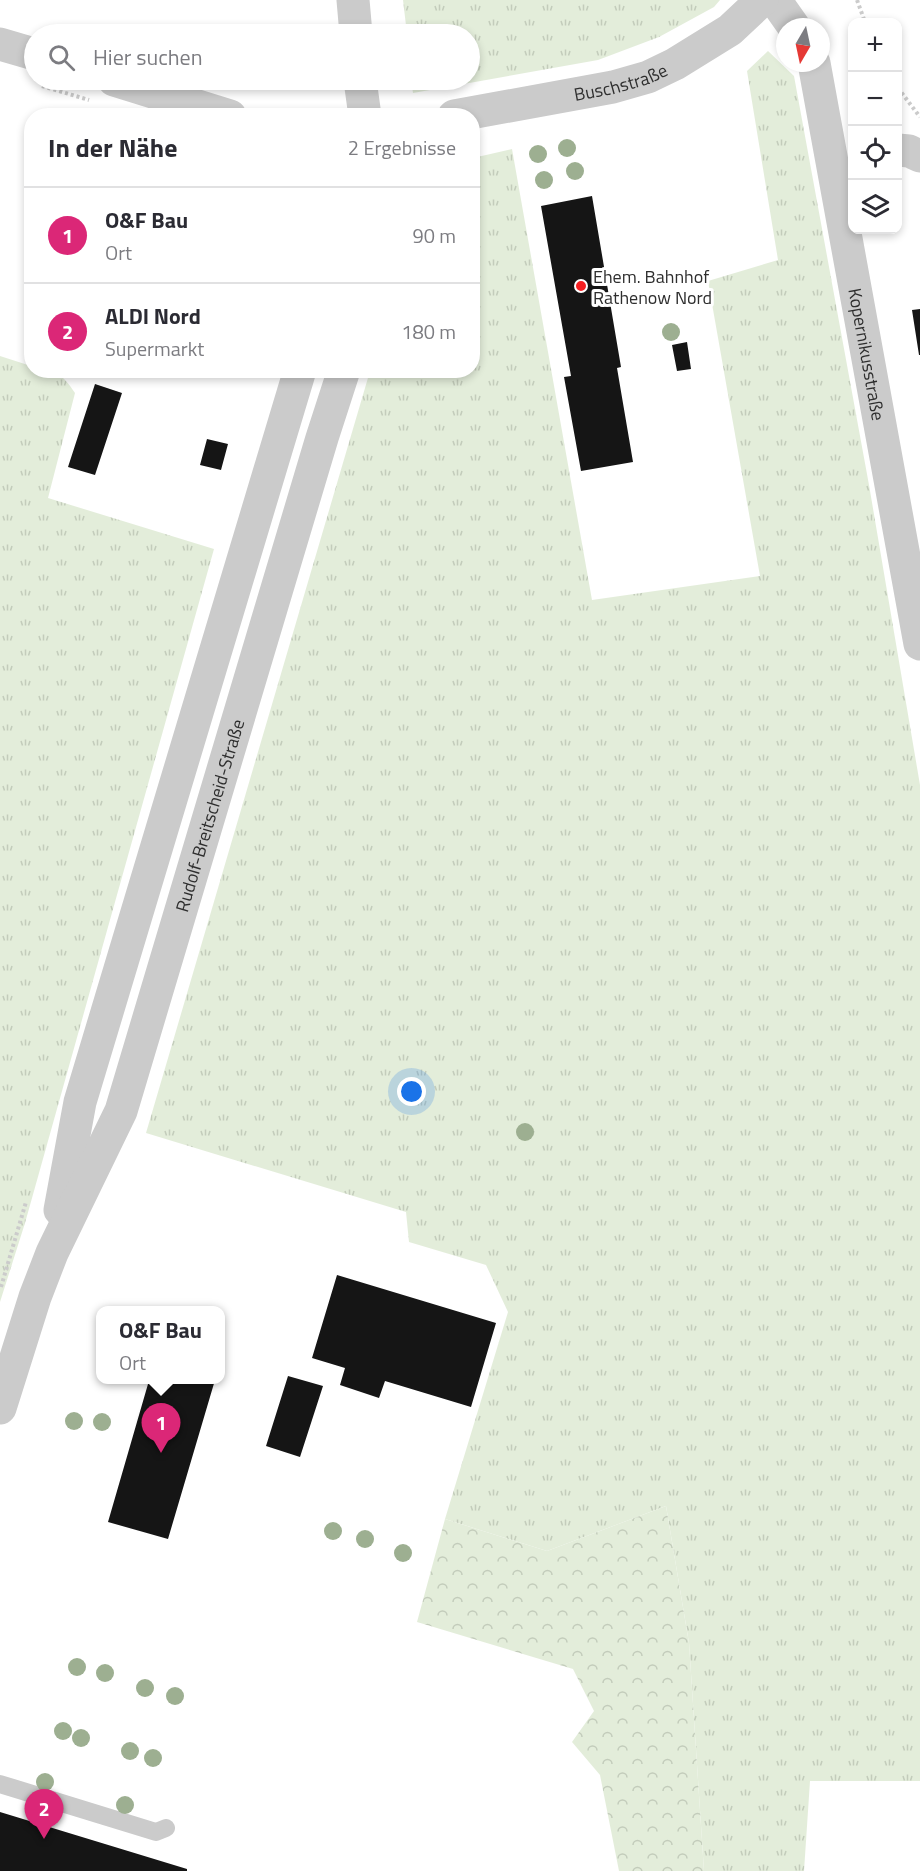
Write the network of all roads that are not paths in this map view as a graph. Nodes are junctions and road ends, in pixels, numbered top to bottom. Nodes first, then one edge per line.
1 (353, 0) edge
2 (762, 0) edge
3 (775, 0) edge
4 (788, 18) edge
5 (355, 24) edge
6 (0, 44) edge
7 (24, 61) edge
8 (817, 72) edge
9 (361, 90) edge
10 (104, 91) edge
11 (185, 108) edge
12 (364, 108) edge
13 (480, 111) edge
14 (841, 147) edge
15 (902, 150) edge
16 (920, 156) edge
17 (298, 378) edge
18 (341, 378) edge
19 (920, 644) edge
20 (52, 1253) junction
21 (0, 1408) edge
22 (0, 1784) edge
23 (166, 1828) dead end

1 - 5 street
2 - 13 street, Buschstraße
3 - 4 street
6 - 7 street
8 - 14 street, Kopernikusstraße
9 - 12 street
10 - 11 street
14 - 19 street, Kopernikusstraße
15 - 16 street
17 - 20 street, Rudolf-Breitscheid-Straße
18 - 20 street, Rudolf-Breitscheid-Straße
20 - 21 street, Rudolf-Breitscheid-Straße
22 - 23 lane

